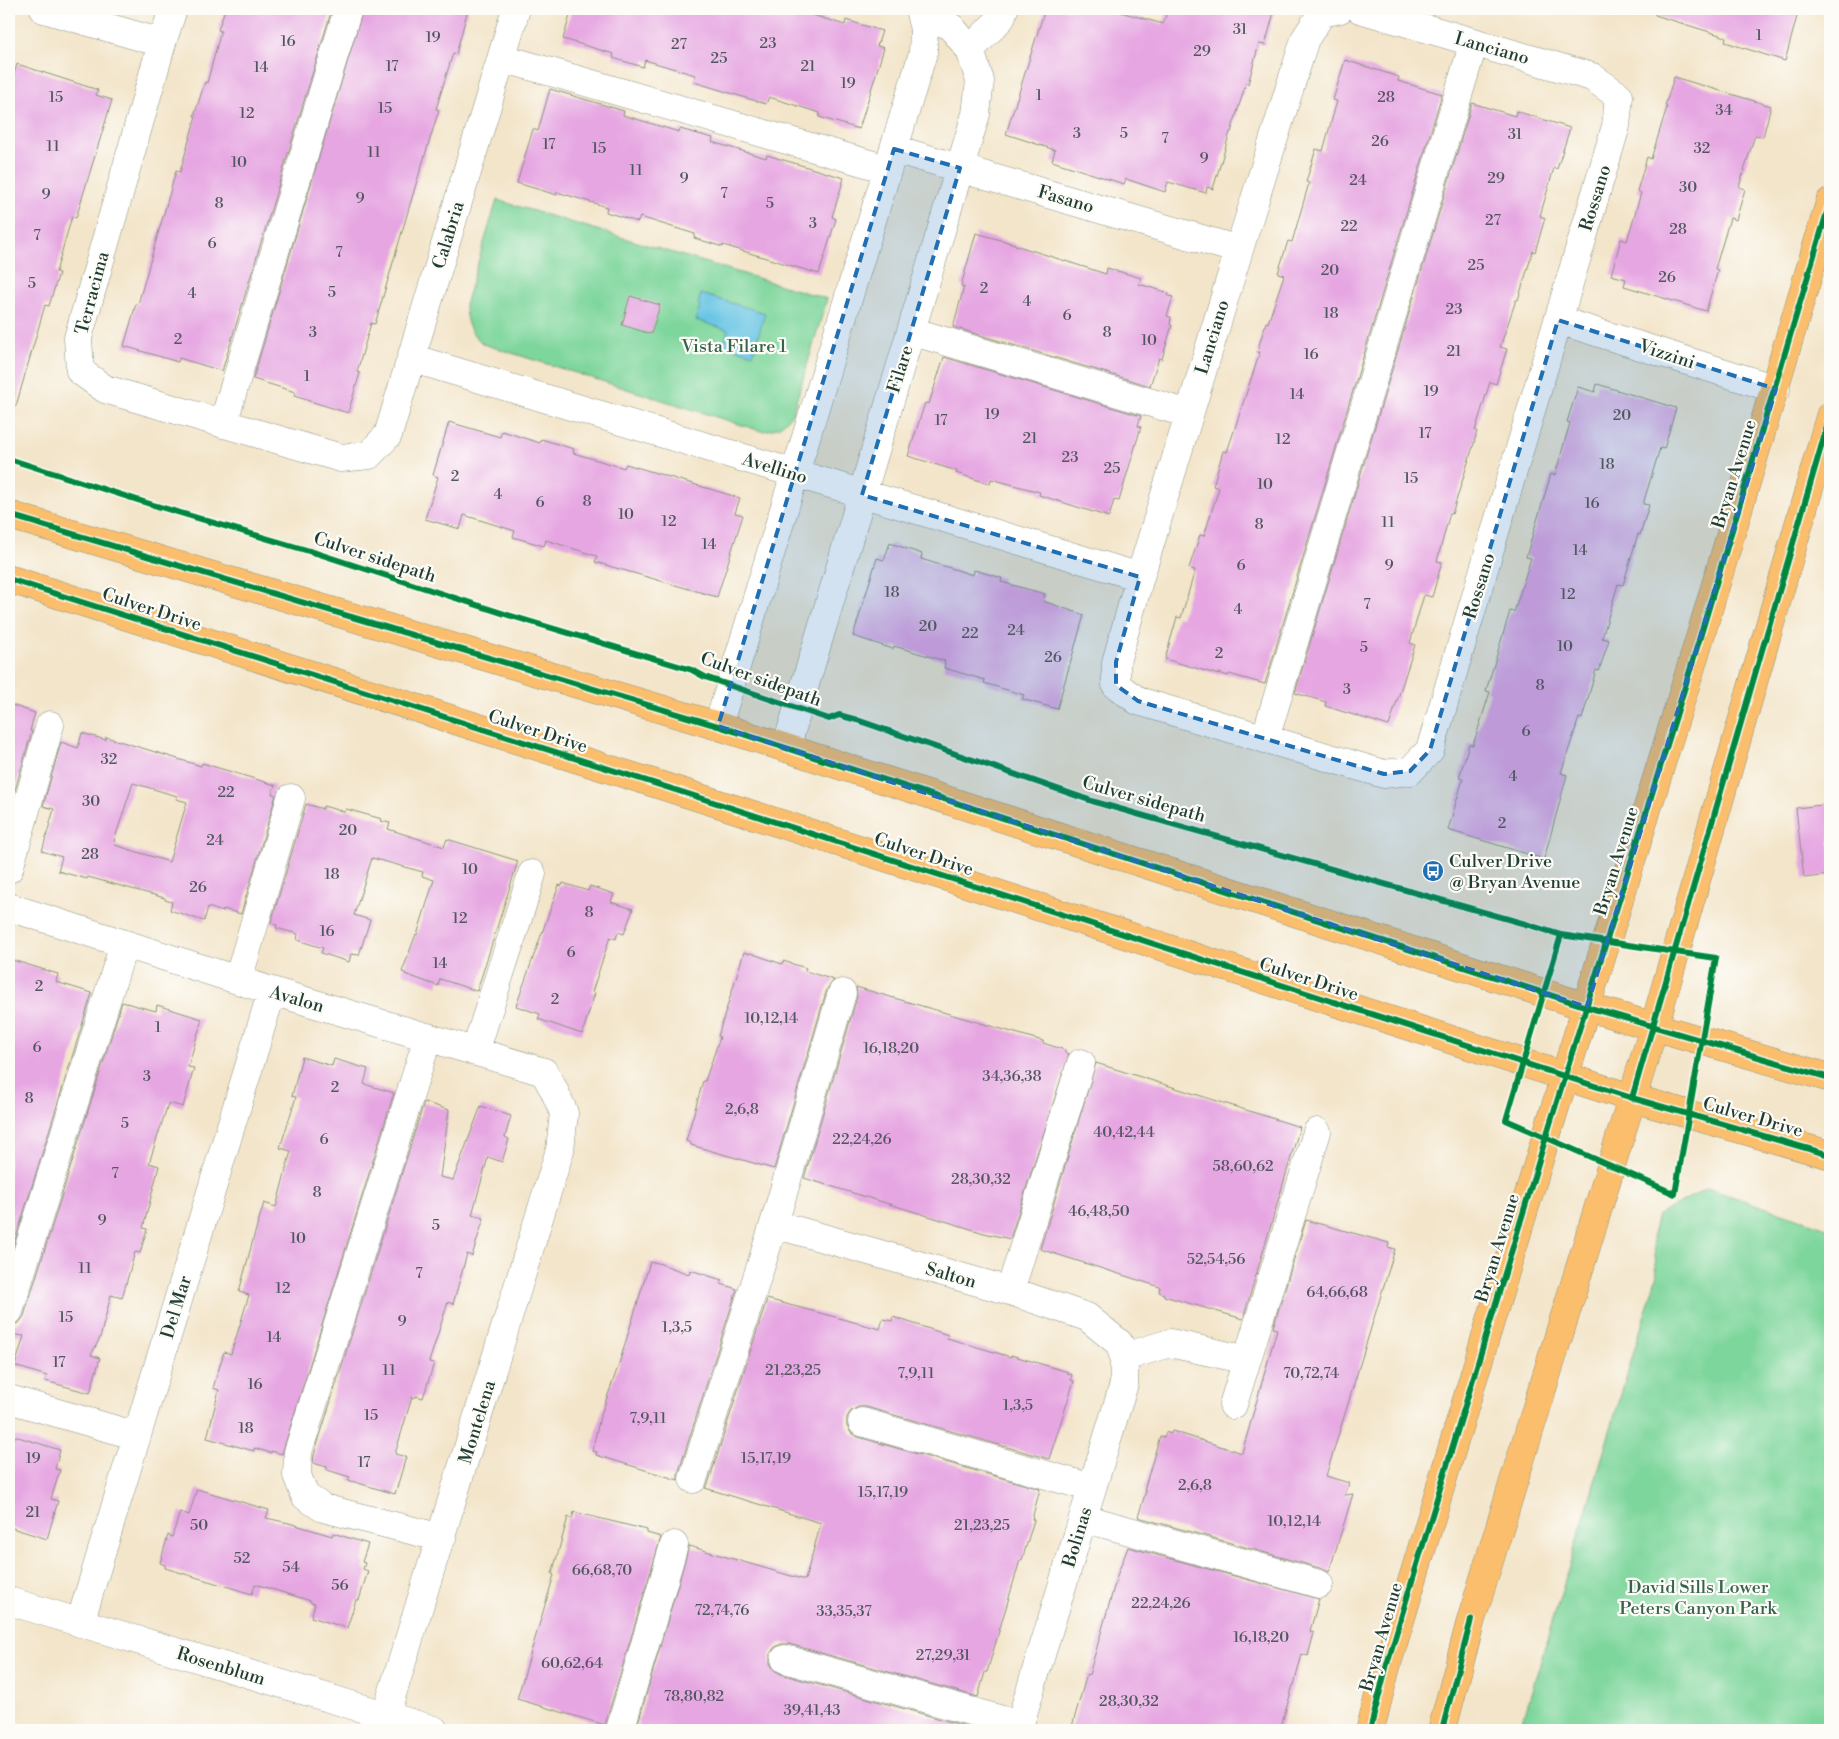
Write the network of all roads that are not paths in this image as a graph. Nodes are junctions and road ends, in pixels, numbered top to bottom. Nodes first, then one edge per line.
1 (44, 9) edge
2 (173, 9) edge
3 (348, 9) edge
4 (516, 9) edge
5 (919, 9) edge
6 (923, 9) edge
7 (1004, 9) edge
8 (1340, 9) edge
9 (1360, 9) edge
10 (1474, 42) junction
11 (162, 43) junction
12 (970, 50) junction
13 (502, 58) junction
14 (1619, 96) joint
15 (890, 159) junction
16 (960, 168) junction
17 (1830, 202) edge
18 (1239, 250) junction
19 (1558, 320) junction
20 (911, 331) junction
21 (411, 358) junction
22 (1776, 389) junction
23 (1189, 414) junction
24 (1830, 416) edge
25 (224, 424) junction
26 (369, 455) joint
27 (795, 474) junction
28 (862, 495) junction
29 (9, 515) edge
30 (1140, 577) junction
31 (9, 580) edge
32 (1116, 685) joint
33 (50, 724) dead end
34 (718, 726) junction
35 (1265, 739) junction
36 (786, 748) junction
37 (291, 798) dead end
38 (9, 869) edge
39 (532, 874) dead end
40 (10, 902) edge
41 (124, 944) junction
42 (238, 980) junction
43 (272, 991) junction
44 (842, 993) dead end
45 (1587, 1006) junction
46 (1654, 1027) junction
47 (428, 1037) junction
48 (475, 1052) junction
49 (1081, 1063) dead end
50 (1564, 1077) junction
51 (1830, 1078) edge
52 (1632, 1098) junction
53 (564, 1113) joint
54 (1317, 1132) dead end
55 (1830, 1155) edge
56 (774, 1224) junction
57 (1010, 1291) junction
58 (9, 1311) edge
59 (1122, 1350) junction
60 (1247, 1360) junction
61 (9, 1399) edge
62 (1233, 1405) dead end
63 (862, 1422) dead end
64 (137, 1436) junction
65 (693, 1479) dead end
66 (1092, 1488) junction
67 (1083, 1518) junction
68 (442, 1538) junction
69 (674, 1545) dead end
70 (1319, 1584) dead end
71 (9, 1601) edge
72 (80, 1623) junction
73 (784, 1660) dead end
74 (383, 1723) edge
75 (1019, 1727) edge
76 (434, 1730) edge
77 (620, 1730) edge
78 (1370, 1730) edge
79 (1442, 1730) edge

1 - 11 street
2 - 11 street, Terracima
3 - 25 street
4 - 13 street, Calabria
5 - 15 street
6 - 12 street, Filare
7 - 12 street
8 - 18 street, Lanciano
9 - 10 street, Lanciano
10 - 14 street, Lanciano
10 - 35 street
11 - 25 street, Terracima
12 - 16 street, Filare
13 - 15 street, Fasano
13 - 21 street, Calabria
14 - 19 street, Rossano
15 - 16 street, Fasano
15 - 27 street
16 - 18 street, Fasano
16 - 20 street, Filare
17 - 22 main road, Bryan Avenue
18 - 23 street, Lanciano
19 - 22 street, Vizzini
19 - 35 street, Rossano
20 - 23 street
20 - 28 street, Filare
21 - 26 street, Calabria
21 - 27 street, Avellino
22 - 45 main road, Bryan Avenue
23 - 30 street, Lanciano
24 - 46 main road
25 - 26 street, Terracima
27 - 28 street, Avellino
27 - 34 street
28 - 30 street, Avellino
28 - 36 street, Filare
29 - 34 main road
30 - 32 street, Lanciano
31 - 50 main road, Culver Drive
32 - 35 street, Rossano
33 - 38 street
34 - 36 main road
36 - 45 main road
37 - 42 street
39 - 48 street
40 - 41 street, Avalon
41 - 42 street, Avalon
41 - 58 street
42 - 43 street, Avalon
43 - 47 street, Avalon
43 - 64 street, Del Mar
44 - 56 street
45 - 46 main road
45 - 50 main road, Bryan Avenue
46 - 51 main road
46 - 52 main road
47 - 48 street, Avalon
47 - 68 street
48 - 53 street, Avalon
49 - 57 street
50 - 52 main road, Culver Drive
50 - 78 main road, Bryan Avenue
52 - 55 main road, Culver Drive
52 - 79 main road
53 - 68 street, Montelena
54 - 60 street
56 - 57 street, Salton
56 - 65 street
57 - 59 street, Salton
59 - 60 street
59 - 66 street, Bolinas
60 - 62 street
61 - 64 street
63 - 66 street
64 - 72 street, Del Mar
66 - 67 street, Bolinas
67 - 70 street
67 - 75 street, Bolinas
68 - 74 street, Montelena
69 - 77 street
71 - 72 street, Rosenblum
72 - 74 street, Rosenblum
73 - 75 street
74 - 76 street, Rosenblum

